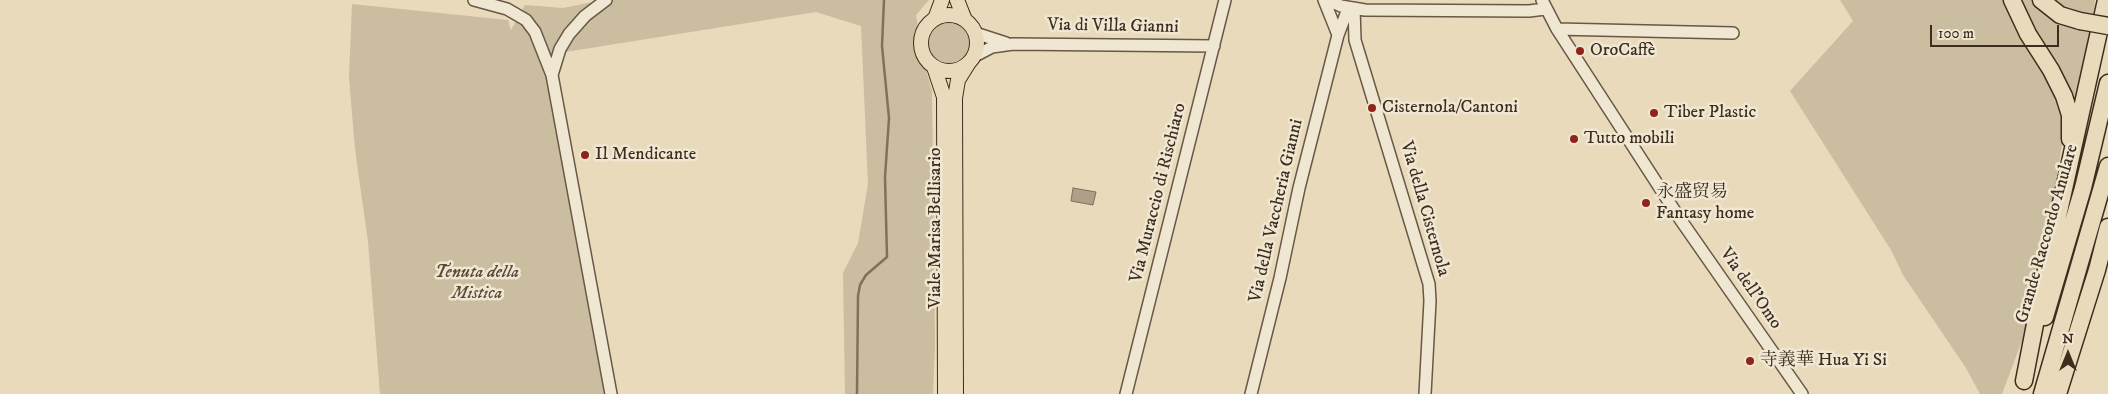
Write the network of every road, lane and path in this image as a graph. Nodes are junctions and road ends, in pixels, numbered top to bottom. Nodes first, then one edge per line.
1 (474, 0) edge
2 (606, 0) edge
3 (942, 0) edge
4 (957, 0) edge
5 (1225, 0) edge
6 (1326, 0) edge
7 (2012, 0) edge
8 (2041, 0) edge
9 (2106, 0) edge
10 (1544, 4) edge
11 (1354, 8) junction
12 (935, 19) junction
13 (965, 20) junction
14 (2108, 26) edge
15 (1557, 29) junction
16 (975, 33) junction
17 (1733, 33) dead end
18 (1338, 35) junction
19 (1354, 36) junction
20 (1012, 44) junction
21 (1214, 46) junction
22 (970, 61) junction
23 (934, 67) junction
24 (552, 75) junction
25 (2108, 83) edge
26 (2108, 166) edge
27 (2066, 183) junction
28 (2108, 227) edge
29 (2108, 274) edge
30 (2068, 365) junction
31 (2022, 388) edge
32 (1800, 393) edge
33 (612, 394) edge
34 (945, 394) edge
35 (956, 394) edge
36 (1126, 394) edge
37 (1251, 394) edge
38 (1426, 394) edge
39 (2042, 394) edge
40 (2058, 394) edge

1 - 24 street
2 - 24 street
3 - 12 main road
4 - 13 main road
5 - 21 street, Via Muraccio di Rischiaro
6 - 11 street
6 - 18 street
7 - 27 highway
8 - 14 highway, bridge
9 - 27 highway
10 - 11 street
10 - 15 street, Via dell'Omo
11 - 18 street, Via della Vaccheria Gianni
11 - 19 street, Via della Cisternola
12 - 13 main road
12 - 23 main road
13 - 16 main road
15 - 17 street
15 - 32 street, Via dell'Omo
16 - 20 street, Via di Villa Gianni
16 - 22 main road
18 - 19 street
18 - 37 street, Via della Vaccheria Gianni
19 - 38 street, Via della Cisternola
20 - 21 street, Via di Villa Gianni
20 - 22 street, Via di Villa Gianni
21 - 36 street, Via Muraccio di Rischiaro
22 - 23 main road
22 - 35 main road, Viale Marisa Bellisario
23 - 34 main road, Viale Marisa Bellisario
24 - 33 street
25 - 31 highway, Grande Raccordo Anulare
26 - 39 highway
27 - 31 highway
28 - 30 highway
29 - 30 highway
30 - 40 highway

